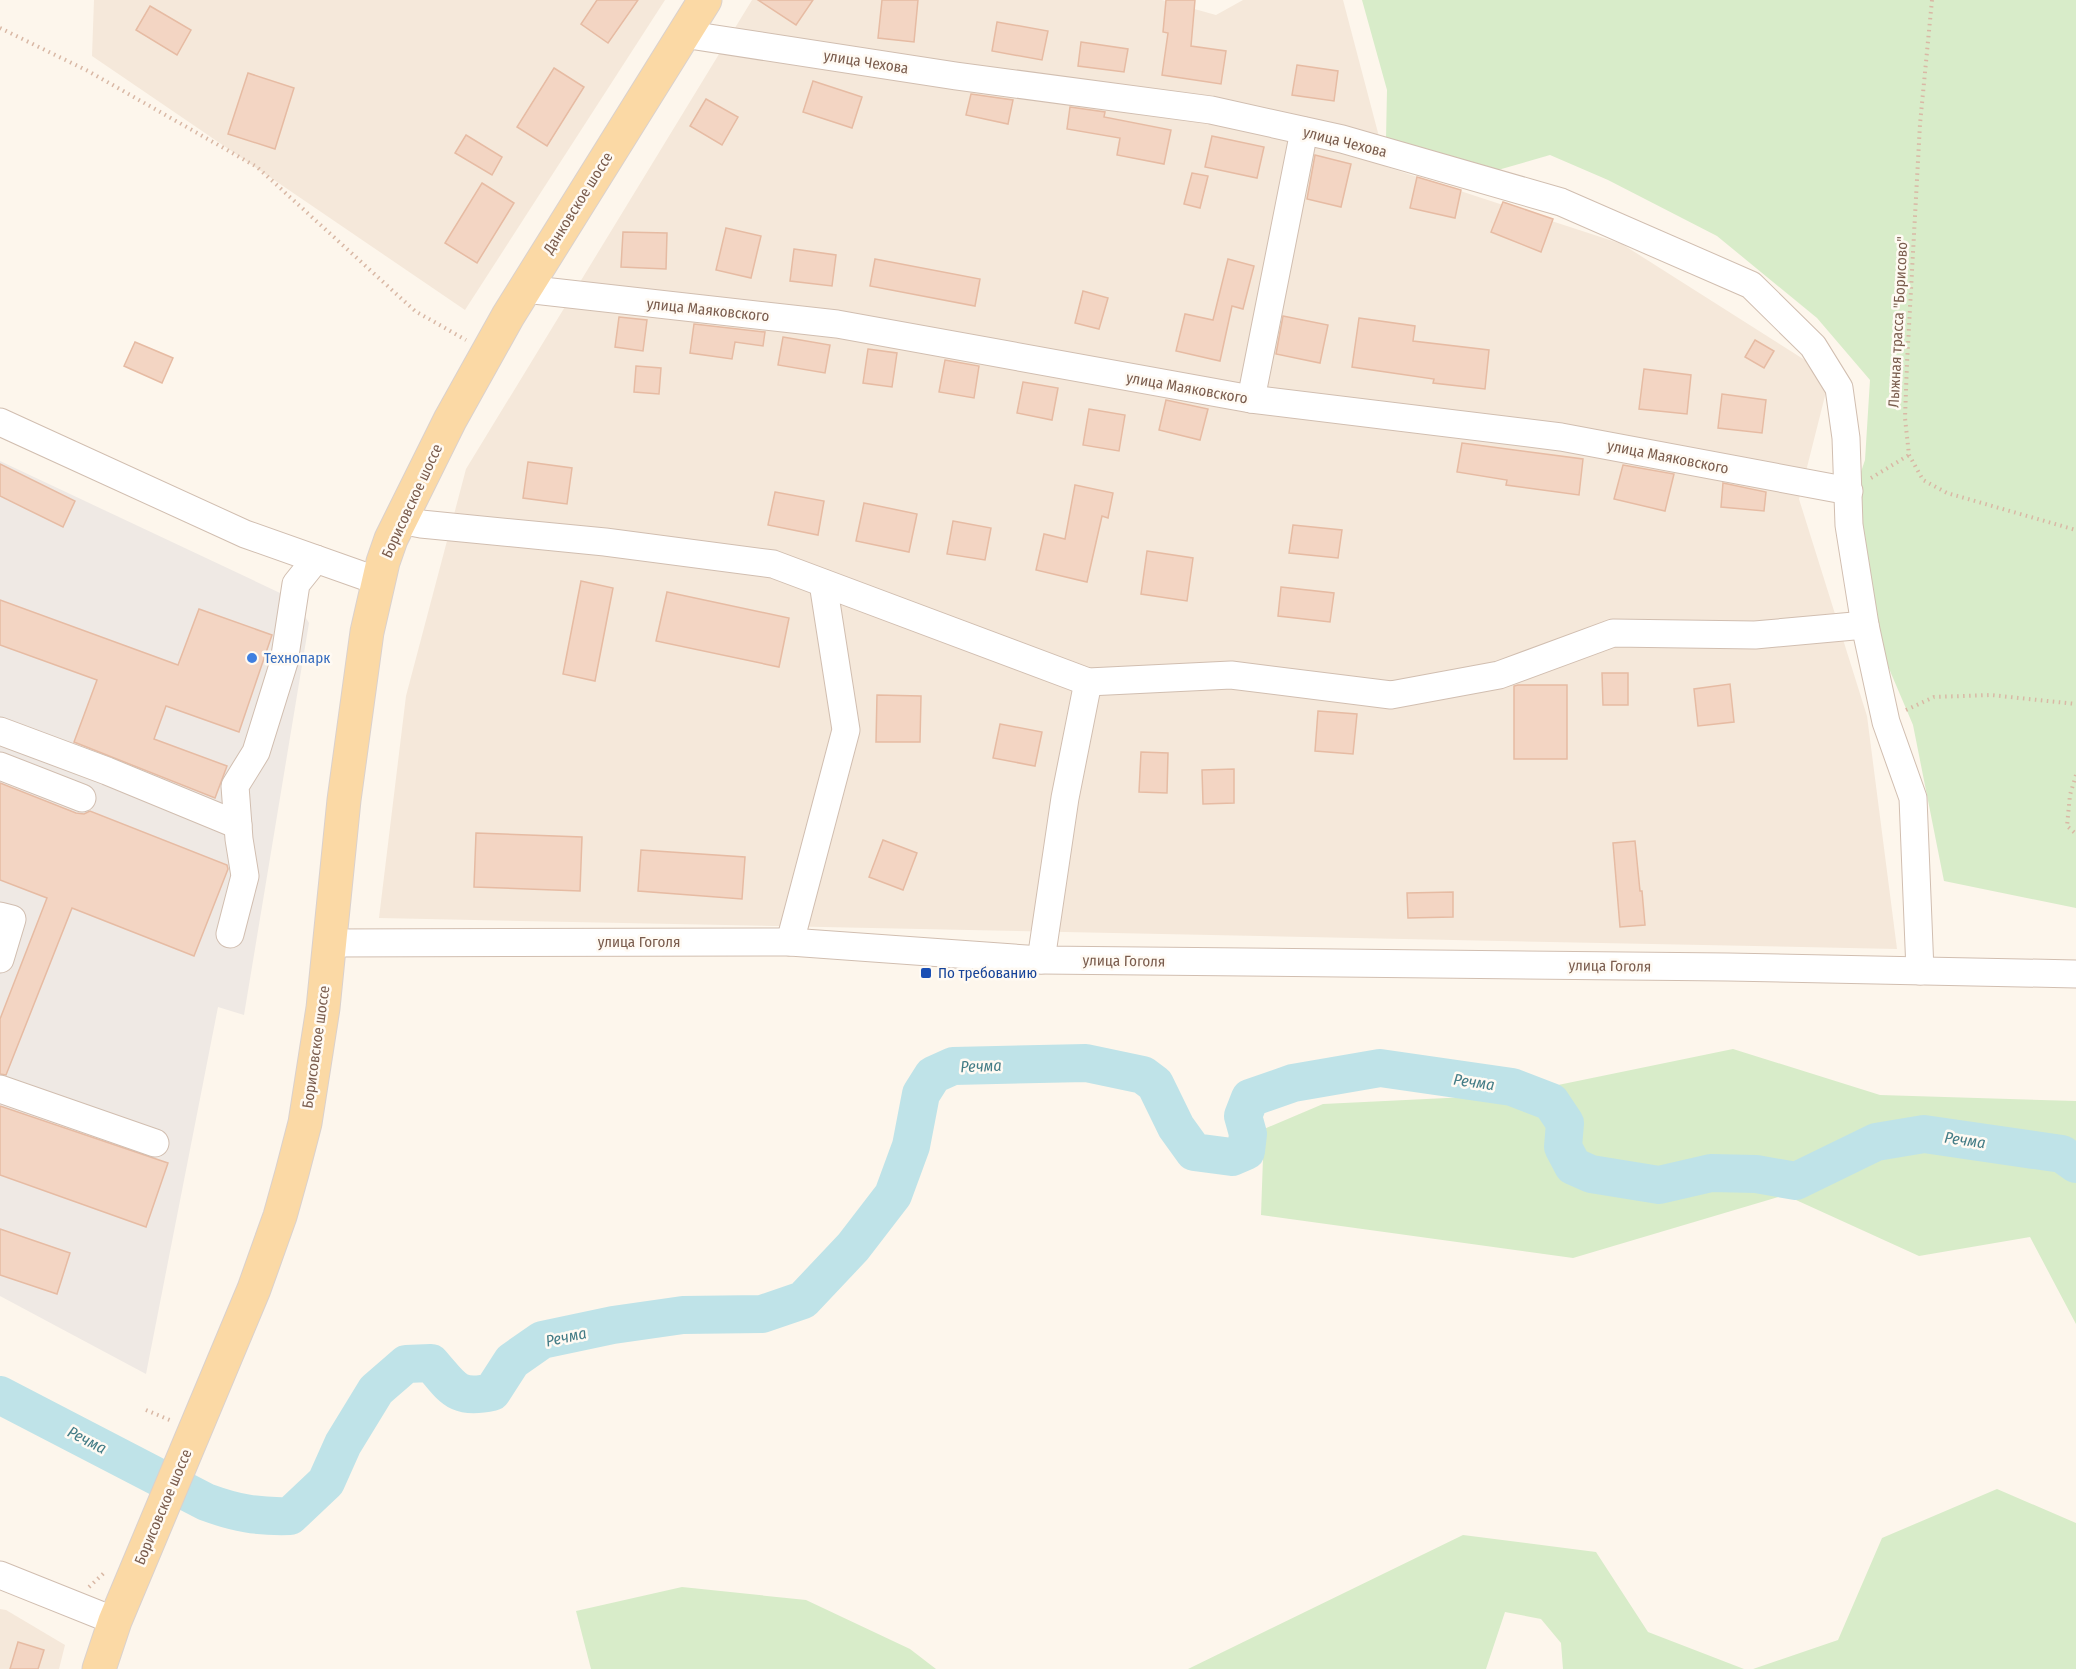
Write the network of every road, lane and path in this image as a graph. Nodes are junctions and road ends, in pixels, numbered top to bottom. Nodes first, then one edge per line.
1 (705, 0) edge
2 (1932, 0) edge
3 (0, 28) edge
4 (683, 34) junction
5 (1304, 131) junction
6 (525, 289) junction
7 (488, 352) junction
8 (1251, 399) junction
9 (457, 409) joint
10 (0, 422) edge
11 (1909, 455) junction
12 (1849, 491) junction
13 (400, 520) junction
14 (2076, 530) edge
15 (316, 559) junction
16 (378, 581) junction
17 (823, 583) junction
18 (1865, 625) junction
19 (1088, 682) junction
20 (2076, 704) edge
21 (1886, 722) junction
22 (0, 731) edge
23 (0, 766) edge
24 (2076, 775) edge
25 (82, 798) dead end
26 (238, 825) junction
27 (2076, 834) edge
28 (0, 916) edge
29 (230, 934) dead end
30 (790, 942) junction
31 (330, 943) junction
32 (0, 959) edge
33 (1041, 960) junction
34 (1920, 971) junction
35 (2076, 974) edge
36 (0, 1089) edge
37 (155, 1143) dead end
38 (146, 1410) dead end
39 (186, 1429) junction
40 (0, 1575) edge
41 (115, 1621) junction
42 (99, 1669) edge

1 - 4 main road, Данковское шоссе
2 - 11 path, Лыжная трасса "Борисово"
3 - 7 path
4 - 5 street, улица Чехова
4 - 6 main road, Данковское шоссе
5 - 8 street
5 - 12 street, улица Чехова
6 - 7 main road, Данковское шоссе
6 - 8 street, улица Маяковского
7 - 9 main road, Данковское шоссе
8 - 12 street, улица Маяковского
9 - 13 main road, Борисовское шоссе
10 - 15 street
11 - 12 path
11 - 14 path, Лыжная трасса "Борисово"
12 - 18 street, улица Чехова
13 - 16 main road, Борисовское шоссе
13 - 17 street
15 - 16 street
15 - 26 street
16 - 31 main road, Борисовское шоссе
17 - 19 street
17 - 30 street
18 - 19 street
18 - 21 street, улица Чехова
19 - 33 street
20 - 21 path
21 - 34 street, улица Чехова
22 - 26 street
23 - 25 street
24 - 27 path
26 - 29 street
28 - 32 street
30 - 31 street, улица Гоголя
30 - 33 street, улица Гоголя
31 - 39 main road, Борисовское шоссе
33 - 34 street, улица Гоголя
34 - 35 street, улица Гоголя
36 - 37 street
38 - 39 path
39 - 41 main road, Борисовское шоссе
40 - 41 street
41 - 42 main road, Борисовское шоссе

